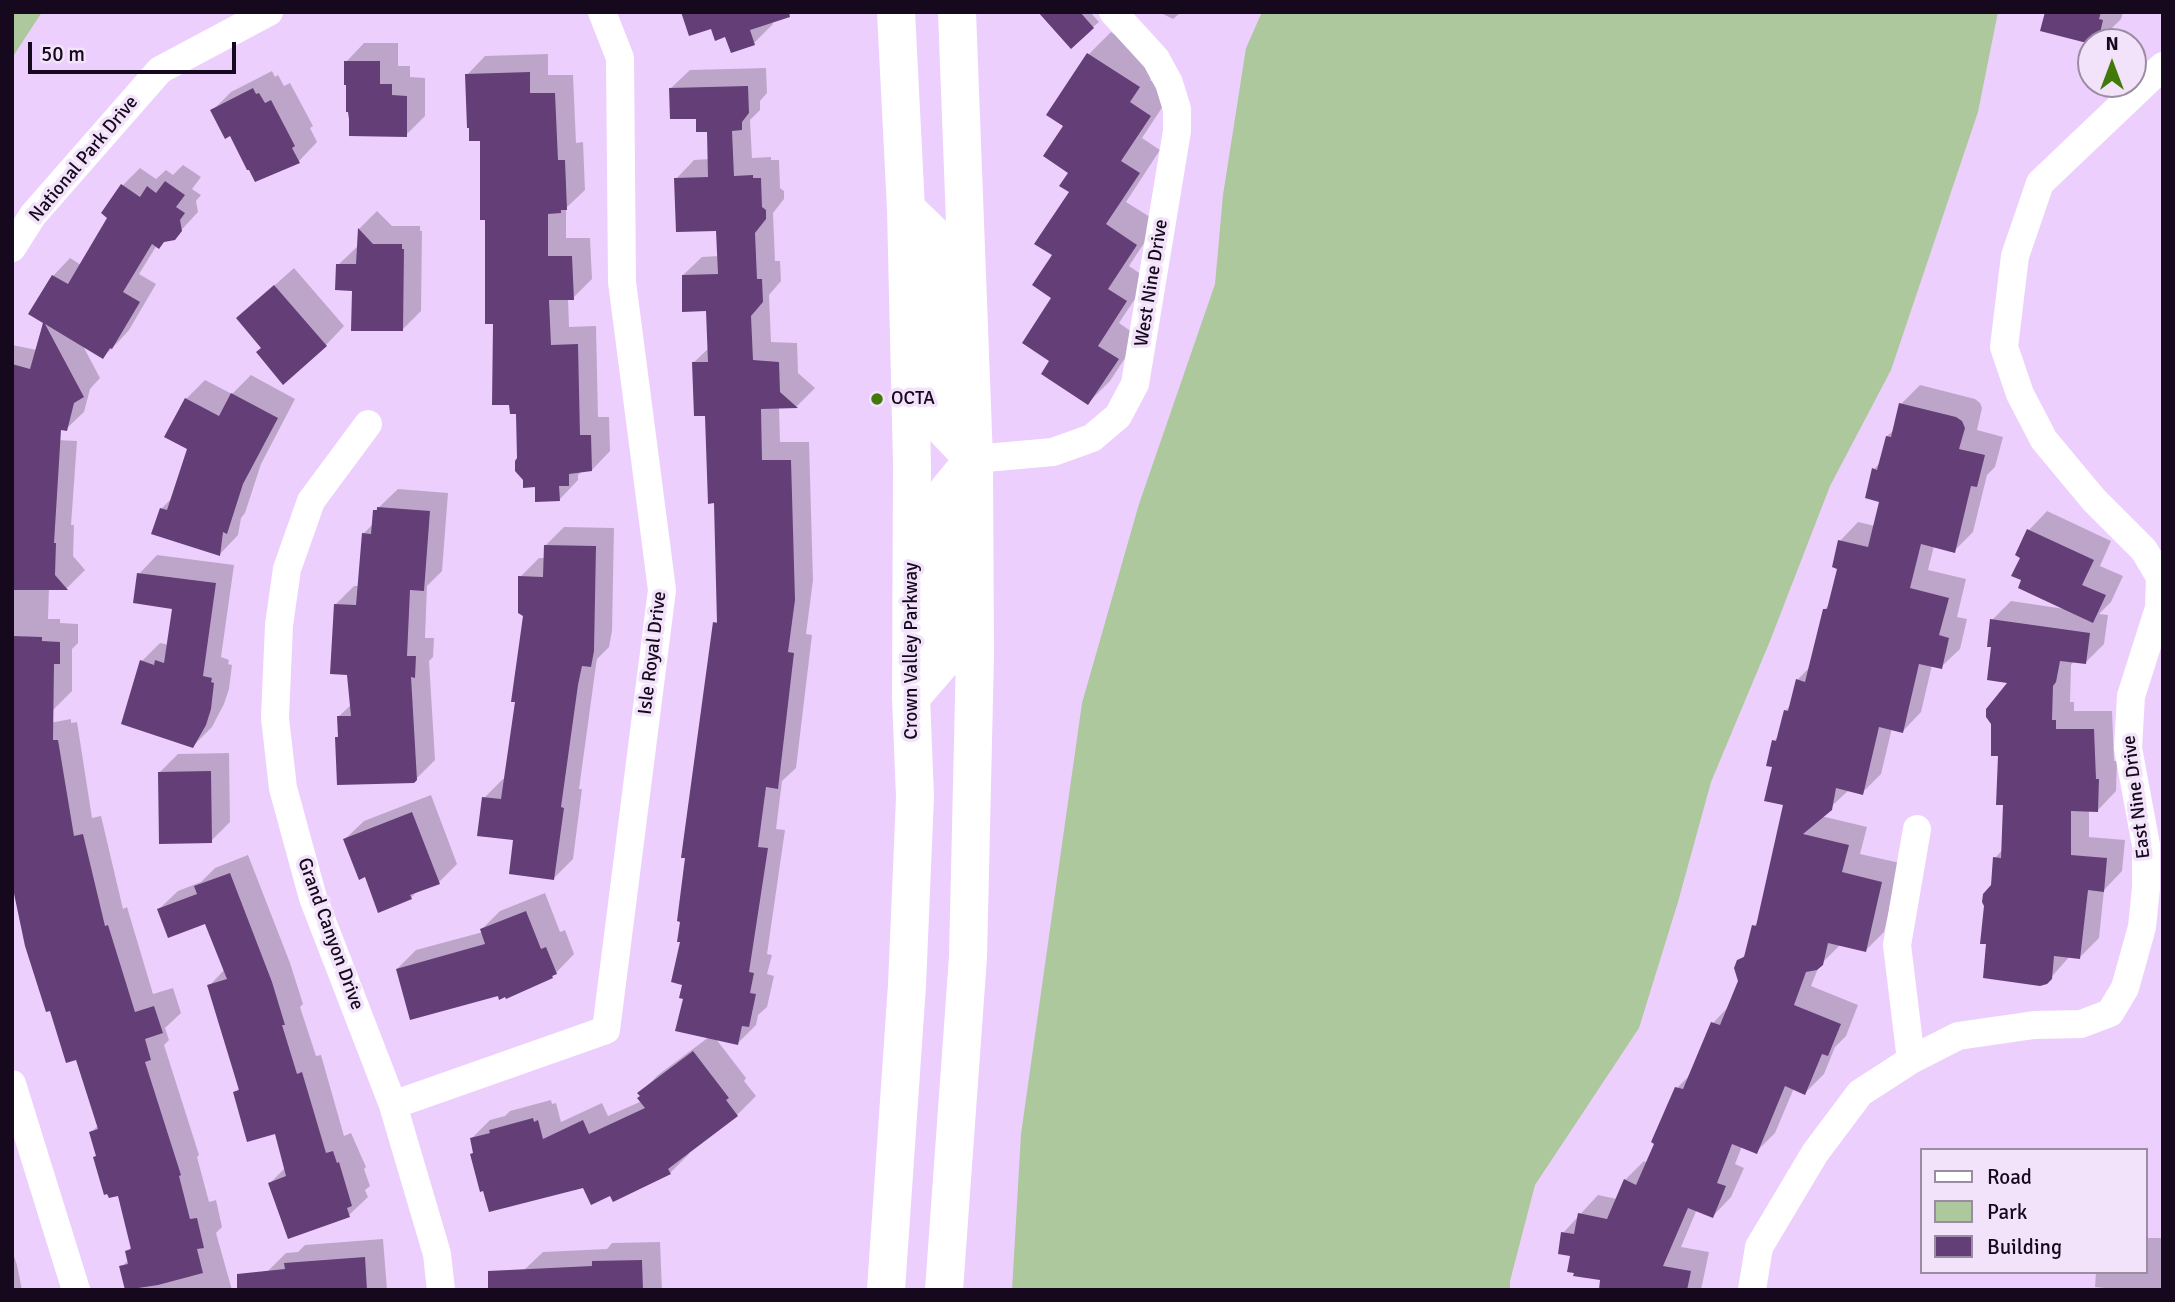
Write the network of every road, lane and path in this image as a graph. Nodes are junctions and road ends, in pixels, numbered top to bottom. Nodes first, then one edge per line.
1 (269, 12) edge
2 (602, 12) edge
3 (896, 12) edge
4 (957, 12) edge
5 (1113, 12) edge
6 (2163, 66) edge
7 (906, 209) junction
8 (12, 248) edge
9 (368, 424) dead end
10 (974, 459) junction
11 (911, 697) junction
12 (1917, 829) dead end
13 (1912, 1060) junction
14 (12, 1084) edge
15 (393, 1105) junction
16 (76, 1290) edge
17 (441, 1290) edge
18 (886, 1290) edge
19 (944, 1290) edge
20 (1752, 1290) edge

1 - 8 street, National Park Drive
2 - 15 street, Isle Royal Drive
3 - 7 main road, Crown Valley Parkway
4 - 10 main road
5 - 10 street, West Nine Drive
6 - 13 street, East Nine Drive
7 - 10 main road
7 - 11 main road, Crown Valley Parkway
9 - 15 street, Grand Canyon Drive
10 - 11 main road
10 - 19 main road
11 - 18 main road, Crown Valley Parkway
12 - 13 street
13 - 20 street, East Nine Drive
14 - 16 street
15 - 17 street, Grand Canyon Drive

